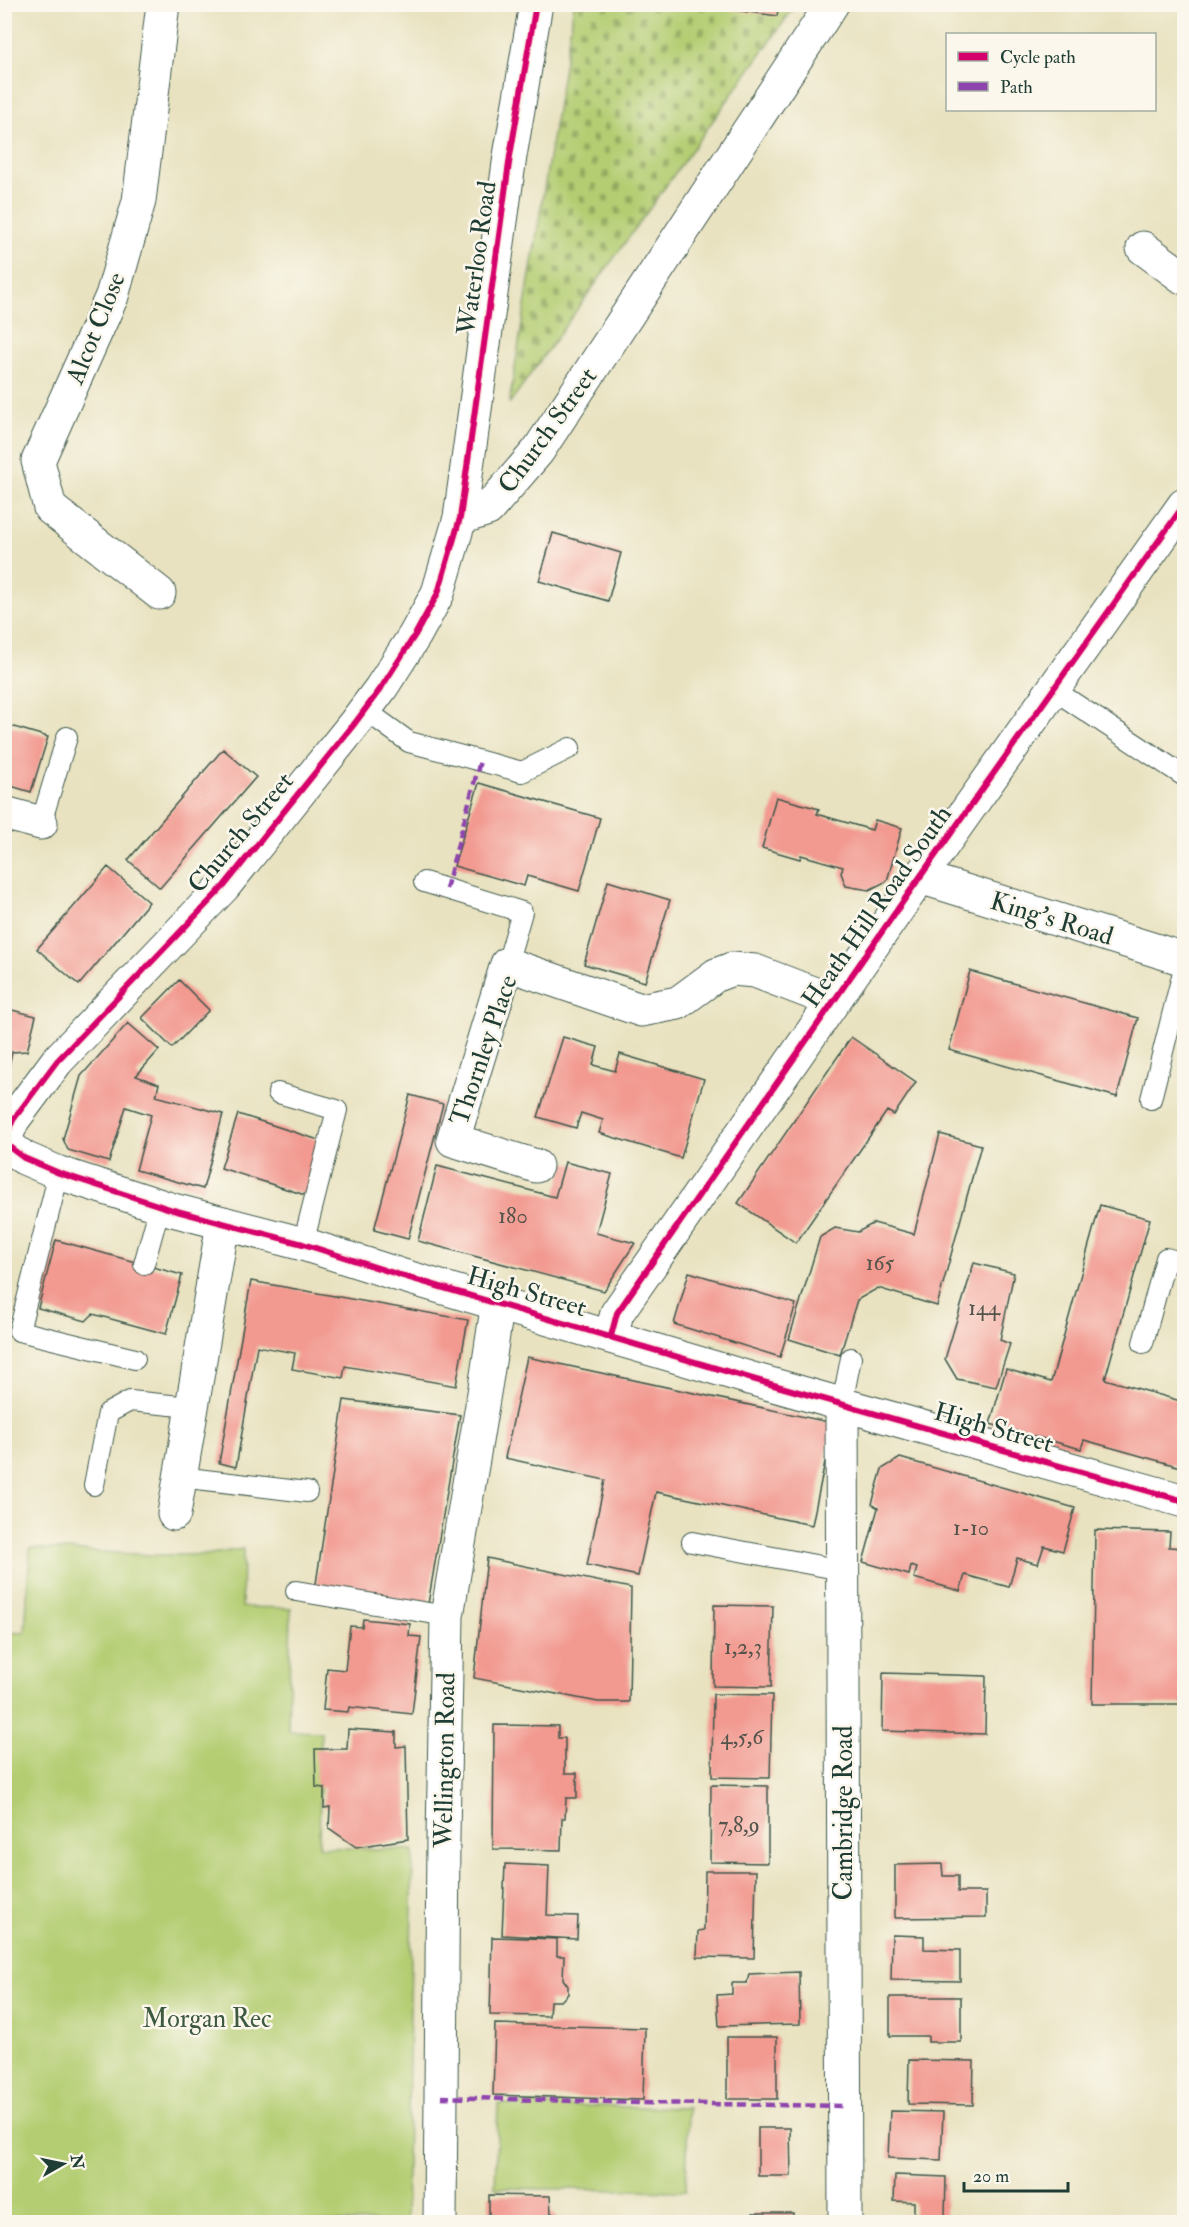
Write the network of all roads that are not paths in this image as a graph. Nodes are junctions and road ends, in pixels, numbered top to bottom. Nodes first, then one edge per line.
1 (163, 4) edge
2 (536, 4) edge
3 (832, 4) edge
4 (1143, 248) dead end
5 (1185, 278) edge
6 (1185, 505) edge
7 (460, 518) junction
8 (159, 593) dead end
9 (1054, 690) junction
10 (364, 710) junction
11 (67, 737) dead end
12 (570, 748) dead end
13 (1185, 776) edge
14 (4, 813) edge
15 (41, 823) joint
16 (920, 877) junction
17 (424, 882) dead end
18 (1185, 959) edge
19 (507, 964) junction
20 (1185, 969) edge
21 (833, 1002) junction
22 (278, 1093) dead end
23 (1151, 1098) dead end
24 (4, 1142) edge
25 (536, 1166) dead end
26 (59, 1173) junction
27 (160, 1206) junction
28 (223, 1223) junction
29 (303, 1244) junction
30 (1185, 1263) edge
31 (144, 1264) dead end
32 (498, 1302) junction
33 (610, 1336) junction
34 (1143, 1343) dead end
35 (851, 1358) dead end
36 (135, 1359) dead end
37 (842, 1404) junction
38 (191, 1407) junction
39 (180, 1477) junction
40 (94, 1485) dead end
41 (307, 1492) dead end
42 (1185, 1501) edge
43 (174, 1514) dead end
44 (692, 1542) dead end
45 (842, 1570) junction
46 (296, 1591) dead end
47 (447, 1616) junction
48 (440, 2223) edge
49 (845, 2223) edge

1 - 8 street, Alcot Close
2 - 7 street, Waterloo Road
3 - 7 street, Church Street
4 - 5 street
6 - 9 street, Heath Hill Road South
7 - 10 street, Church Street
9 - 13 lane
9 - 16 street, Heath Hill Road South
10 - 12 lane
10 - 24 street, Church Street
11 - 15 lane
14 - 15 street
16 - 18 street, King's Road
16 - 21 street, Heath Hill Road South
17 - 19 lane
19 - 21 street, Thornley Place
19 - 25 street, Thornley Place
20 - 23 lane
21 - 33 street, Heath Hill Road South
22 - 29 lane
24 - 26 street, High Street
26 - 27 street, High Street
26 - 36 lane
27 - 28 street, High Street
27 - 31 lane
28 - 29 street, High Street
28 - 38 street
29 - 32 street, High Street
30 - 34 lane
32 - 33 street, High Street
32 - 47 street, Wellington Road
33 - 37 street, High Street
35 - 37 lane
37 - 42 street, High Street
37 - 45 street, Cambridge Road
38 - 39 street
38 - 40 lane
39 - 41 lane
39 - 43 street
44 - 45 lane
45 - 49 street, Cambridge Road
46 - 47 lane
47 - 48 street, Wellington Road

